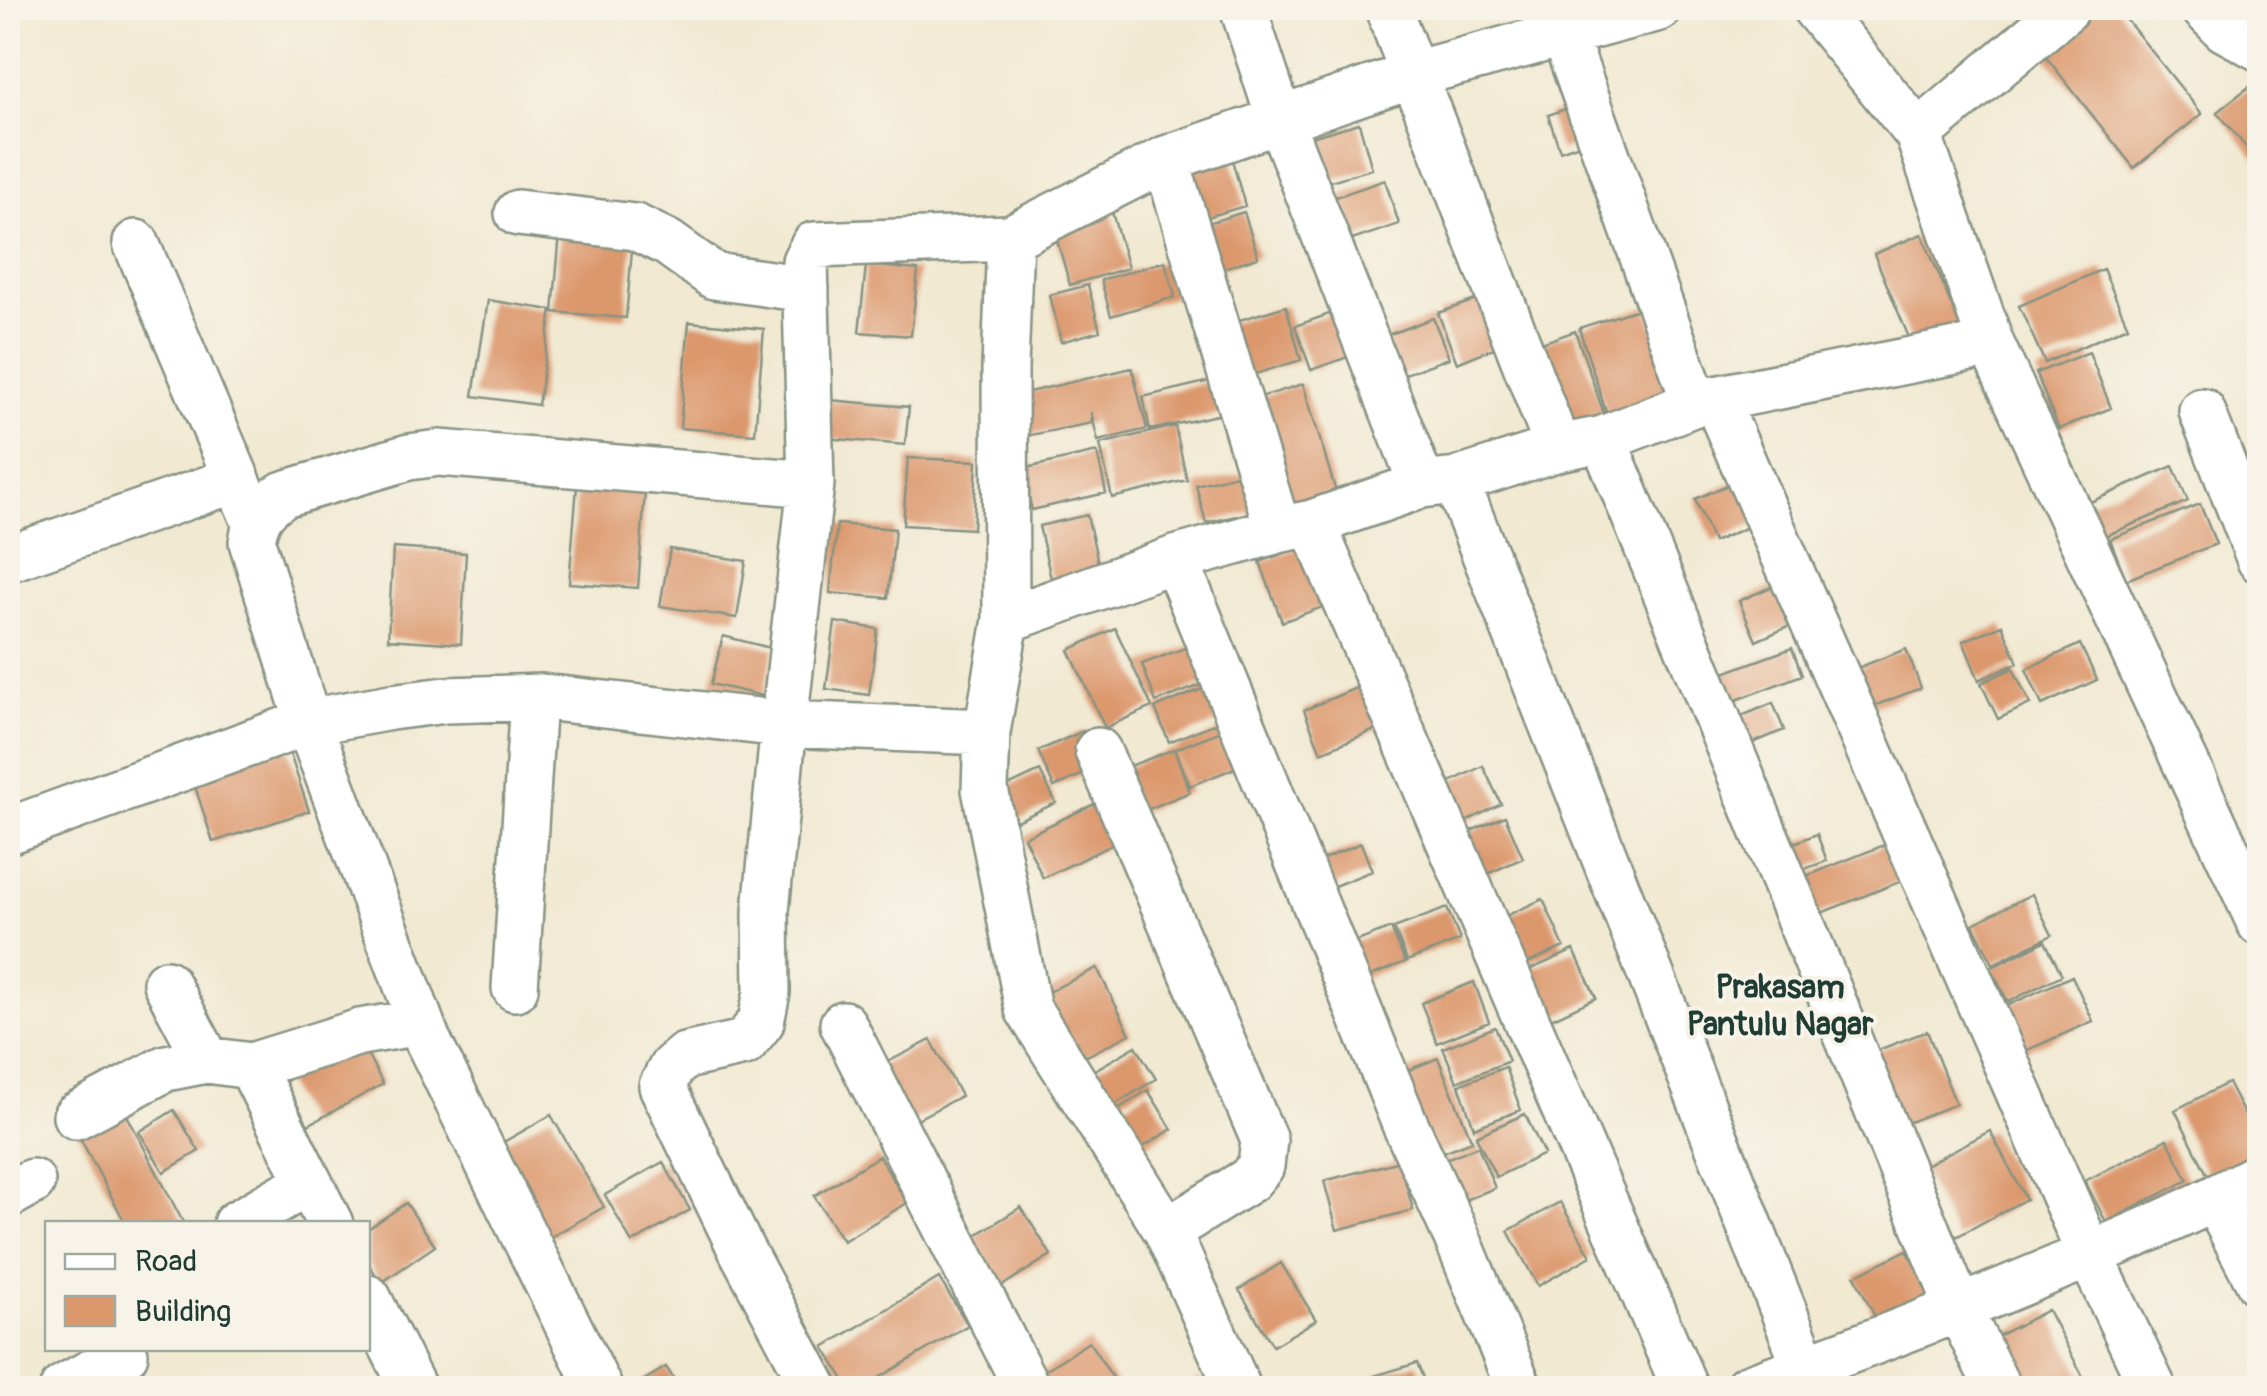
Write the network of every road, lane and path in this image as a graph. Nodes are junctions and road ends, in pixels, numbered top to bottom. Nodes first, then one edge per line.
1 (1244, 8) edge
2 (1388, 8) edge
3 (1659, 8) edge
4 (1815, 8) edge
5 (2067, 8) edge
6 (2204, 8) edge
7 (1560, 21) edge
8 (2260, 48) edge
9 (1414, 74) junction
10 (1280, 120) junction
11 (1918, 134) junction
12 (1166, 159) junction
13 (518, 213) dead end
14 (1010, 238) junction
15 (136, 242) dead end
16 (806, 289) junction
17 (1991, 344) junction
18 (1706, 402) junction
19 (2202, 411) dead end
20 (1603, 439) junction
21 (1558, 448) junction
22 (237, 479) junction
23 (1439, 483) junction
24 (810, 484) junction
25 (254, 522) junction
26 (1295, 527) junction
27 (8, 559) edge
28 (1175, 559) junction
29 (2260, 560) edge
30 (1006, 620) junction
31 (533, 698) junction
32 (308, 722) junction
33 (784, 724) junction
34 (987, 732) junction
35 (1098, 751) dead end
36 (8, 830) edge
37 (2260, 922) edge
38 (166, 983) dead end
39 (515, 988) dead end
40 (420, 1022) junction
41 (843, 1024) dead end
42 (207, 1060) junction
43 (251, 1066) junction
44 (76, 1116) dead end
45 (2260, 1175) edge
46 (309, 1182) junction
47 (2216, 1199) junction
48 (241, 1221) edge
49 (328, 1221) edge
50 (1168, 1231) junction
51 (2090, 1254) junction
52 (2260, 1284) edge
53 (370, 1302) edge
54 (1959, 1309) junction
55 (125, 1354) dead end
56 (1806, 1368) junction
57 (64, 1388) edge
58 (413, 1388) edge
59 (599, 1388) edge
60 (815, 1388) edge
61 (1027, 1388) edge
62 (1238, 1388) edge
63 (1519, 1388) edge
64 (1685, 1388) edge
65 (1747, 1388) edge
66 (1998, 1388) edge
67 (2153, 1388) edge

1 - 10 street
2 - 9 street
3 - 7 street
4 - 11 street
5 - 11 street
6 - 8 street
7 - 9 street
7 - 18 street
9 - 10 street
9 - 21 street
10 - 12 street
10 - 23 street
11 - 17 street
12 - 14 street
12 - 26 street
13 - 16 street
14 - 16 street
14 - 30 street
15 - 22 street
16 - 24 street
17 - 18 street
17 - 37 street
18 - 20 street
18 - 51 street
19 - 29 street
20 - 21 street
20 - 54 street
21 - 23 street
22 - 25 street
22 - 27 street
23 - 26 street
23 - 56 street
24 - 25 street
24 - 33 street
25 - 32 street
26 - 28 street
26 - 64 street
28 - 30 street
28 - 63 street
30 - 34 street
31 - 32 street
31 - 33 street
31 - 39 street
32 - 36 street
32 - 40 street
33 - 34 street
33 - 60 street
34 - 50 street
35 - 50 street
38 - 42 street
40 - 43 street
40 - 59 street
41 - 61 street
42 - 43 street
42 - 44 street
43 - 46 street
45 - 47 street
46 - 48 street
46 - 49 street
47 - 51 street
47 - 52 street
50 - 62 street
51 - 54 street
51 - 67 street
53 - 58 street
54 - 56 street
54 - 66 street
55 - 57 street
56 - 65 street

